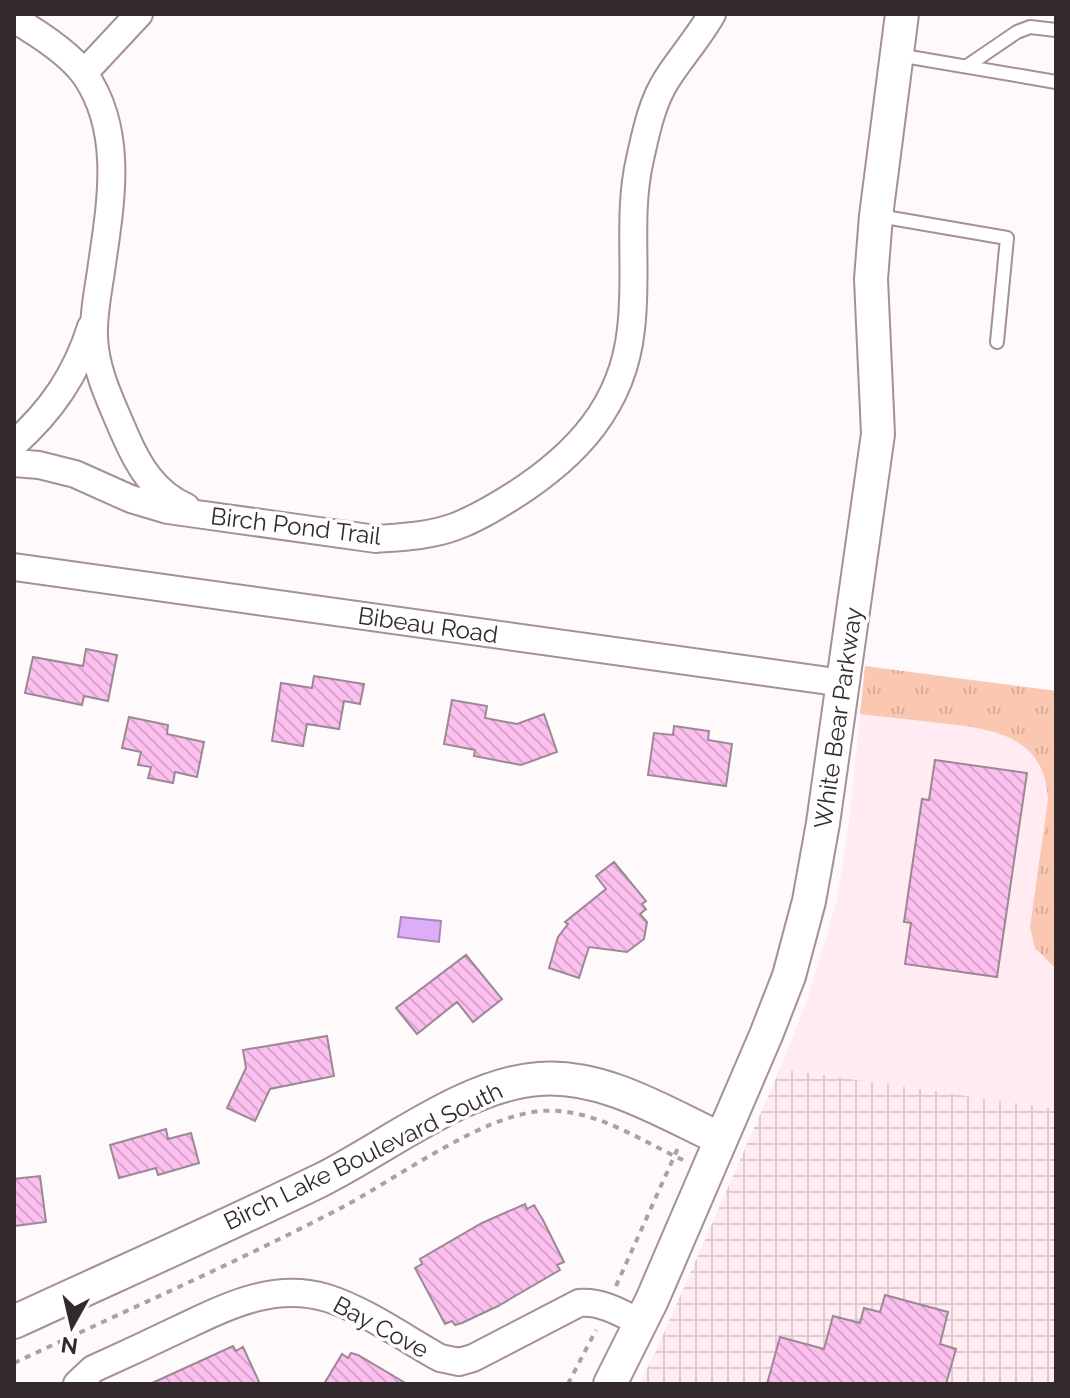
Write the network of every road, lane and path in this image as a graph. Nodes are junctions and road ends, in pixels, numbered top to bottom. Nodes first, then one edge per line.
1 (139, 14) edge
2 (902, 14) edge
3 (713, 15) edge
4 (14, 19) edge
5 (1056, 30) edge
6 (898, 55) junction
7 (967, 66) junction
8 (84, 73) junction
9 (1056, 82) edge
10 (876, 216) junction
11 (94, 316) junction
12 (997, 342) dead end
13 (14, 444) edge
14 (14, 463) edge
15 (208, 514) junction
16 (14, 567) edge
17 (843, 683) junction
18 (721, 1139) junction
19 (615, 1288) dead end
20 (14, 1322) edge
21 (641, 1323) junction
22 (596, 1330) dead end
23 (14, 1363) edge
24 (77, 1384) edge
25 (568, 1384) edge
26 (610, 1384) edge

1 - 8 street
2 - 6 street, White Bear Parkway
3 - 15 street, Birch Pond Trail
4 - 8 street
5 - 7 lane
6 - 7 lane
6 - 10 street, White Bear Parkway
7 - 9 lane
8 - 11 street
10 - 12 lane
10 - 17 street, White Bear Parkway
11 - 13 street
11 - 15 street
14 - 15 street, Birch Pond Trail
16 - 17 street, Bibeau Road
17 - 18 street, White Bear Parkway
18 - 20 street, Birch Lake Boulevard South
18 - 21 street, White Bear Parkway
19 - 23 path
21 - 24 street, Bay Cove
21 - 26 street, White Bear Parkway
22 - 25 path

